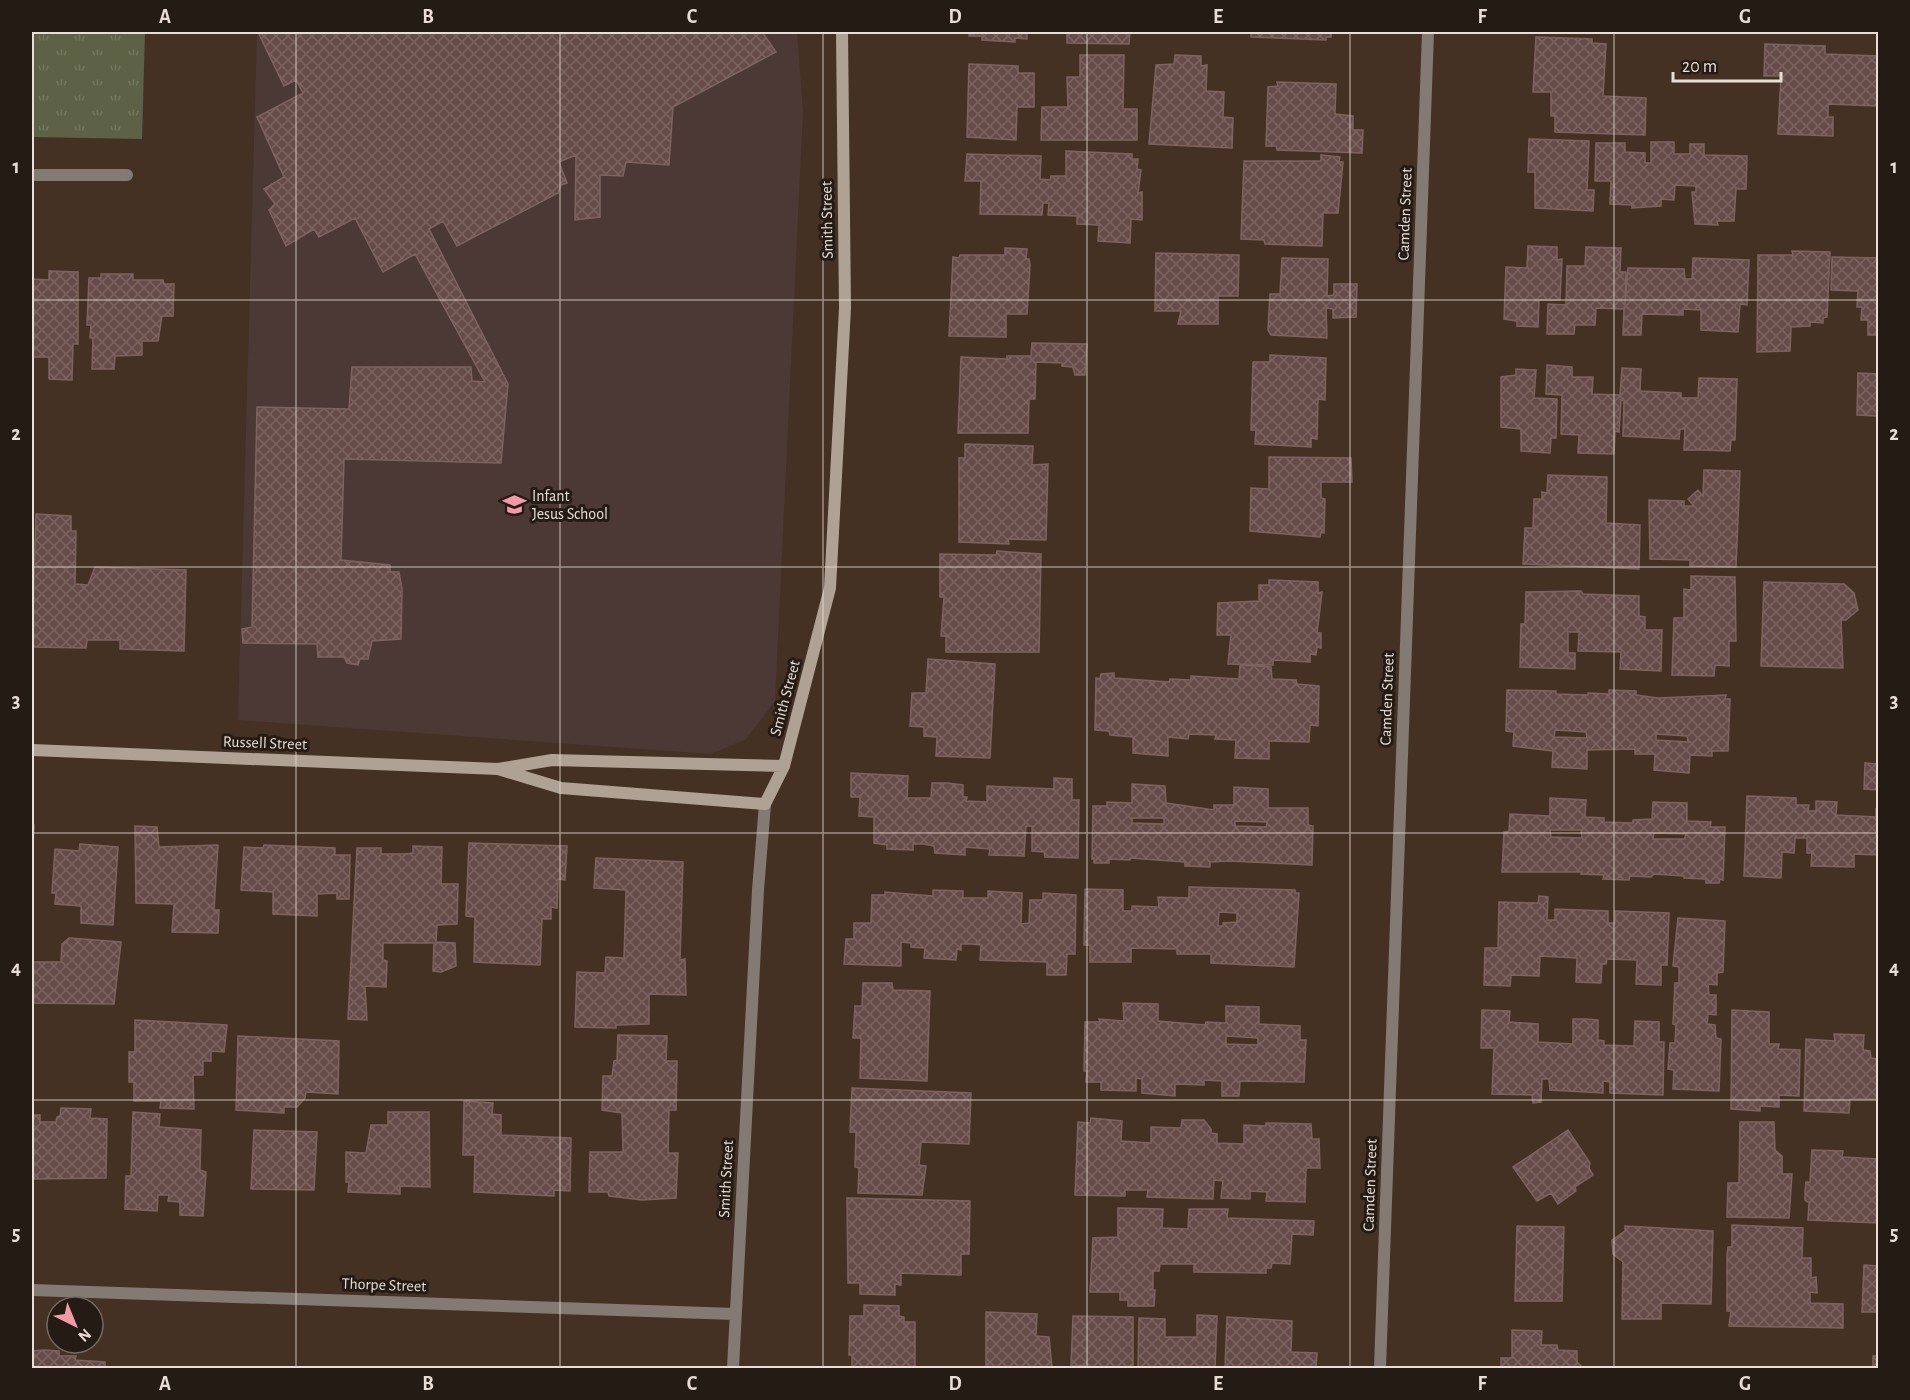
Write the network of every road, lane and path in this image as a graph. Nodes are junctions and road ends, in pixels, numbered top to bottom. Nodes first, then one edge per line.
1 (842, 32) edge
2 (1428, 32) edge
3 (32, 175) edge
4 (127, 175) dead end
5 (32, 750) edge
6 (784, 766) junction
7 (498, 770) junction
8 (765, 804) junction
9 (32, 1290) edge
10 (735, 1314) junction
11 (733, 1368) edge
12 (1380, 1368) edge

1 - 6 street, Smith Street
2 - 12 street, Camden Street
3 - 4 street
5 - 7 street, Russell Street
6 - 7 street, Russell Street
6 - 8 street, Smith Street
7 - 8 street, Russell Street
8 - 10 street, Smith Street
9 - 10 street, Thorpe Street
10 - 11 street, Smith Street

